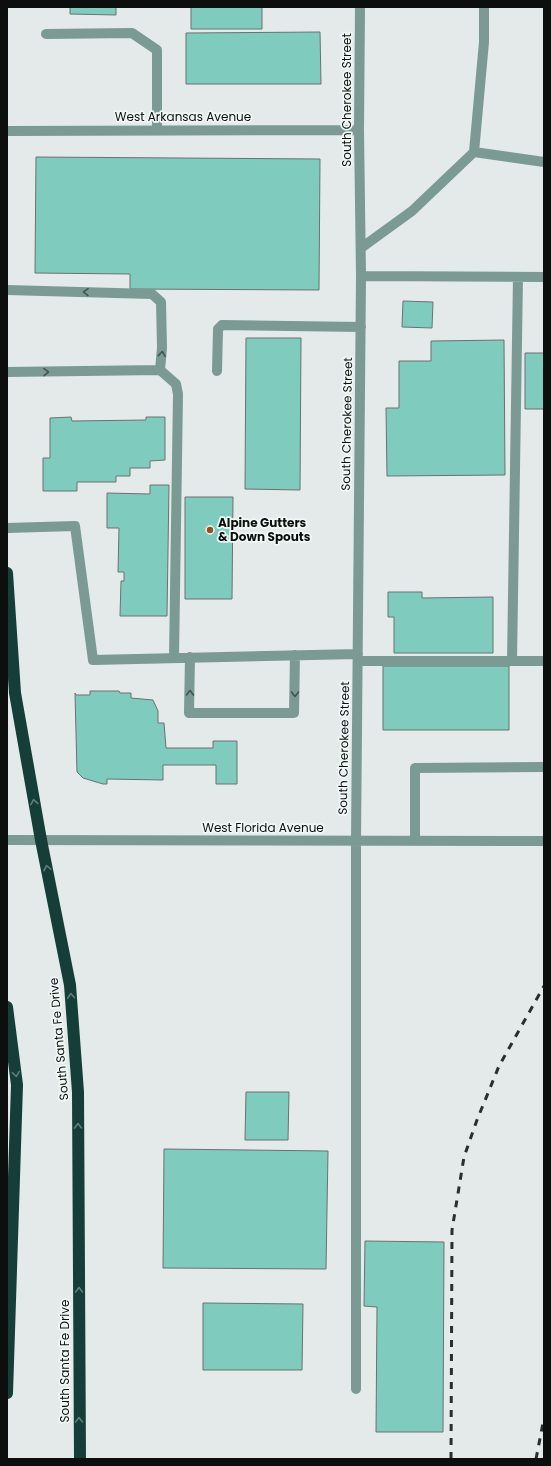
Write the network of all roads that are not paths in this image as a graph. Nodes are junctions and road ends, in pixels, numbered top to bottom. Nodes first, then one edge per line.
1 (360, 7) edge
2 (484, 7) edge
3 (46, 34) dead end
4 (7, 130) edge
5 (156, 130) junction
6 (359, 130) junction
7 (474, 152) junction
8 (544, 162) edge
9 (361, 248) junction
10 (361, 276) junction
11 (518, 277) junction
12 (544, 277) edge
13 (7, 290) edge
14 (361, 327) junction
15 (160, 370) junction
16 (218, 371) dead end
17 (7, 372) edge
18 (7, 528) edge
19 (7, 573) edge
20 (295, 655) junction
21 (190, 657) junction
22 (174, 658) junction
23 (358, 658) junction
24 (512, 661) junction
25 (544, 661) edge
26 (544, 766) edge
27 (7, 840) edge
28 (41, 840) junction
29 (356, 841) junction
30 (415, 841) junction
31 (544, 841) edge
32 (7, 1008) edge
33 (356, 1389) dead end
34 (7, 1393) edge
35 (80, 1459) edge

1 - 6 street, South Cherokee Street
2 - 7 street
3 - 5 street
4 - 5 street, West Arkansas Avenue
5 - 6 street, West Arkansas Avenue
6 - 9 street, South Cherokee Street
7 - 8 street
7 - 9 street
9 - 10 street, South Cherokee Street
10 - 11 street
10 - 14 street, South Cherokee Street
11 - 12 street
11 - 24 street
15 -> 13 street
14 - 16 street
14 - 23 street, South Cherokee Street
17 -> 15 street
15 - 22 street
18 - 22 street
28 -> 19 highway, South Santa Fe Drive
20 - 21 street
20 -> 21 street
20 - 23 street
21 - 22 street
23 - 24 street
23 - 29 street, South Cherokee Street
24 - 25 street
26 - 30 street
27 - 28 street, West Florida Avenue
28 - 29 street, West Florida Avenue
35 -> 28 highway, South Santa Fe Drive
29 - 30 street, West Florida Avenue
29 - 33 street, South Cherokee Street
30 - 31 street, West Florida Avenue
32 -> 34 highway

